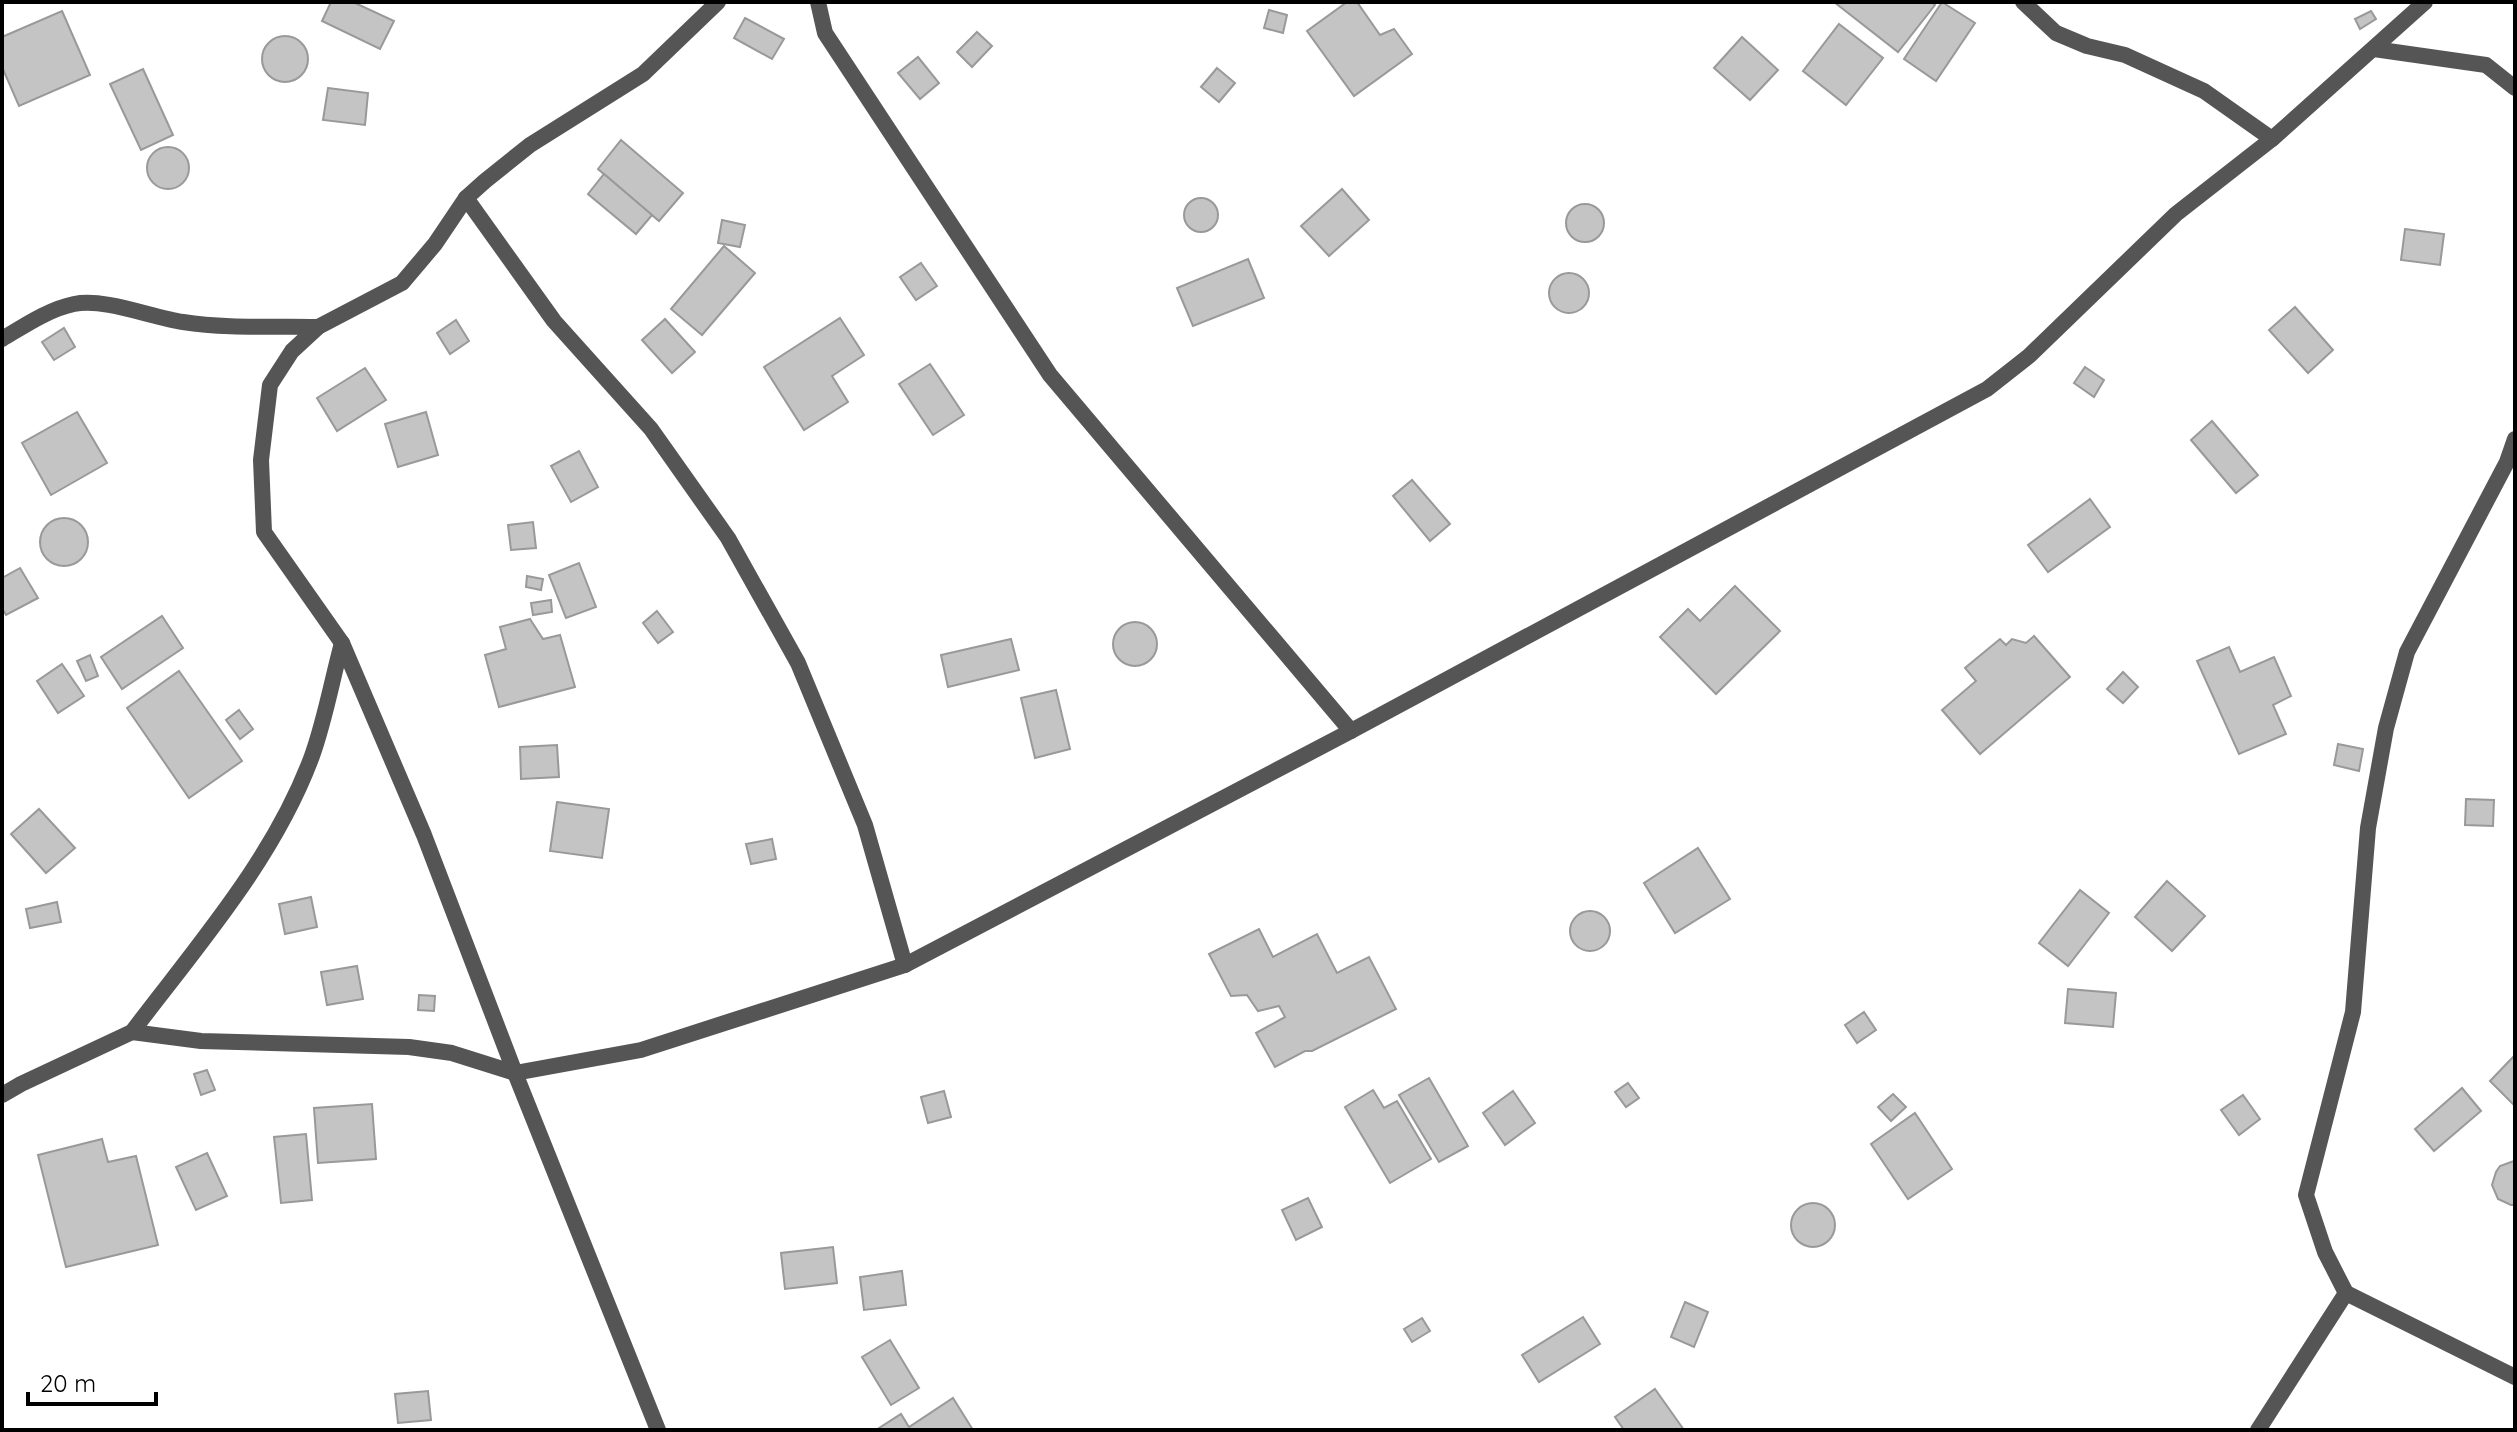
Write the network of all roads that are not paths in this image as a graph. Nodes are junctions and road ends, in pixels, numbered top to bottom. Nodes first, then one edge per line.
1 (718, 2) edge
2 (818, 2) edge
3 (2023, 2) edge
4 (2425, 2) edge
5 (2374, 49) junction
6 (2515, 88) edge
7 (2272, 139) junction
8 (466, 198) junction
9 (318, 327) junction
10 (2, 339) edge
11 (2515, 439) edge
12 (342, 643) junction
13 (1351, 731) junction
14 (905, 965) junction
15 (132, 1032) junction
16 (515, 1073) junction
17 (2, 1095) edge
18 (2346, 1293) junction
19 (2515, 1377) edge
20 (658, 1430) edge
21 (2258, 1430) edge

1 - 8 street
2 - 13 street
3 - 7 street
4 - 5 street
5 - 6 street
5 - 7 street
7 - 13 street
8 - 9 street
8 - 14 street
9 - 10 street
9 - 12 street
11 - 18 street
12 - 15 street
12 - 16 street
13 - 14 street
14 - 16 street
15 - 16 street
15 - 17 street
16 - 20 street
18 - 19 street
18 - 21 street

